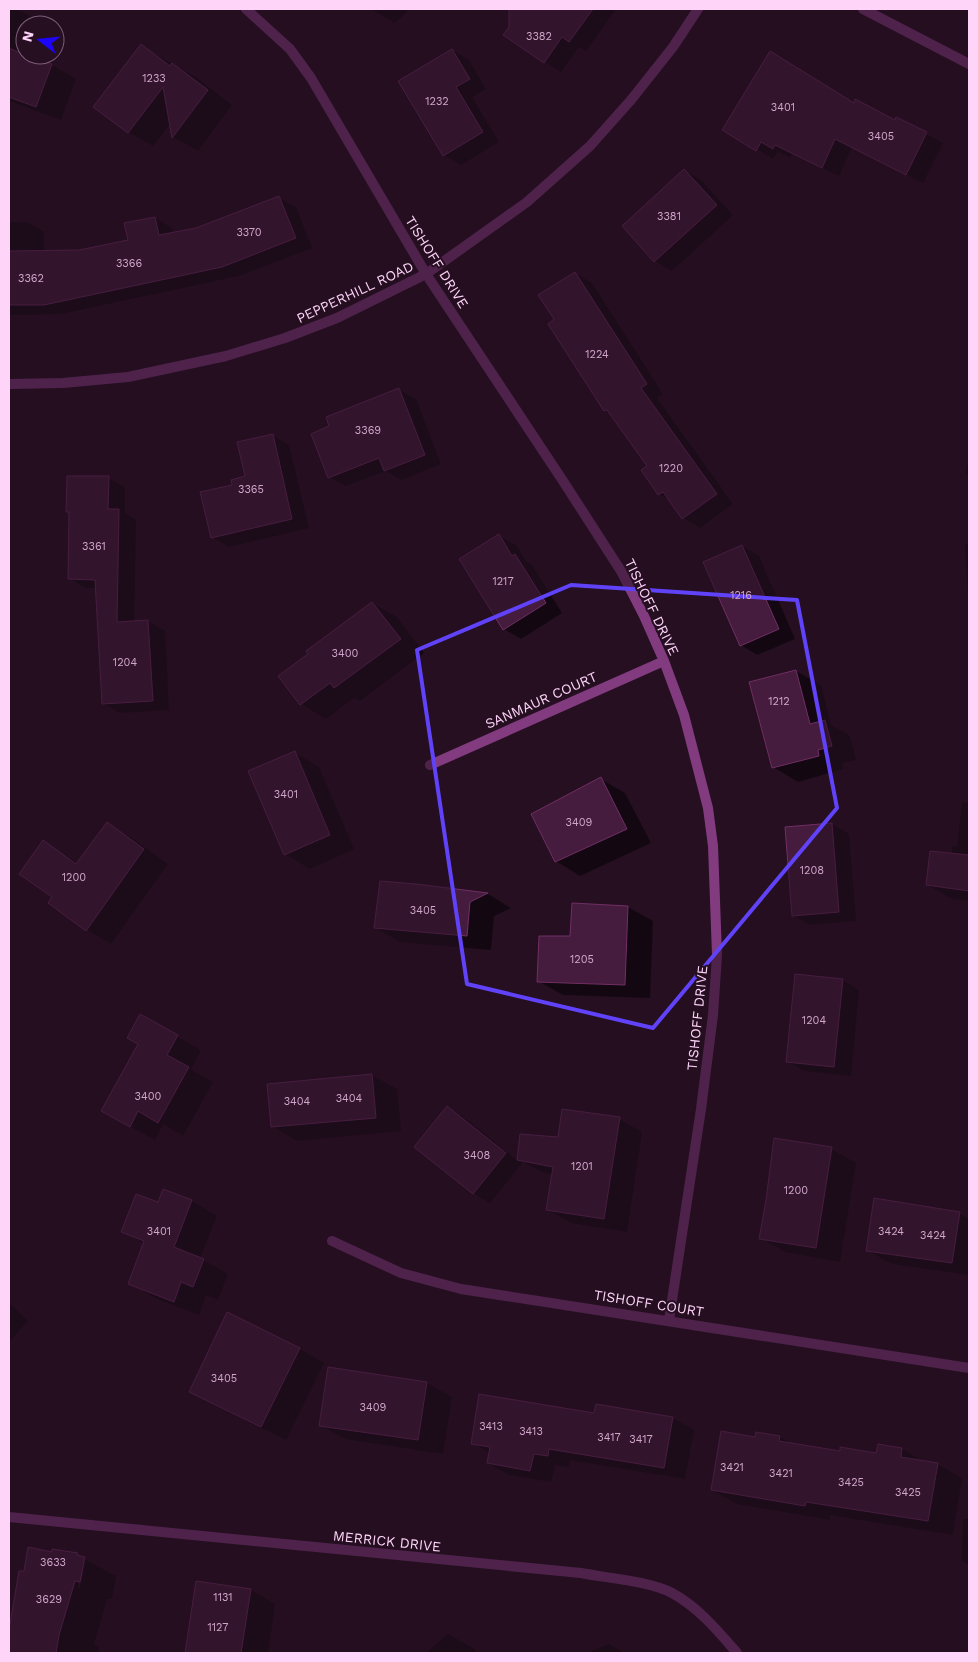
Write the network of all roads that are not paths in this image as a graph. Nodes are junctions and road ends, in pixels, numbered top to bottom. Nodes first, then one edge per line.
1 (246, 9) edge
2 (698, 9) edge
3 (863, 9) edge
4 (969, 64) edge
5 (426, 274) junction
6 (9, 384) edge
7 (664, 661) junction
8 (430, 765) dead end
9 (332, 1241) dead end
10 (669, 1320) junction
11 (969, 1368) edge
12 (9, 1517) edge
13 (737, 1653) edge

1 - 5 street, TISHOFF DRIVE
2 - 5 street, PEPPERHILL ROAD
3 - 4 street
5 - 6 street, PEPPERHILL ROAD
5 - 7 street, TISHOFF DRIVE
7 - 8 street, SANMAUR COURT
7 - 10 street, TISHOFF DRIVE
9 - 10 street, TISHOFF COURT
10 - 11 street, TISHOFF COURT
12 - 13 street, MERRICK DRIVE

